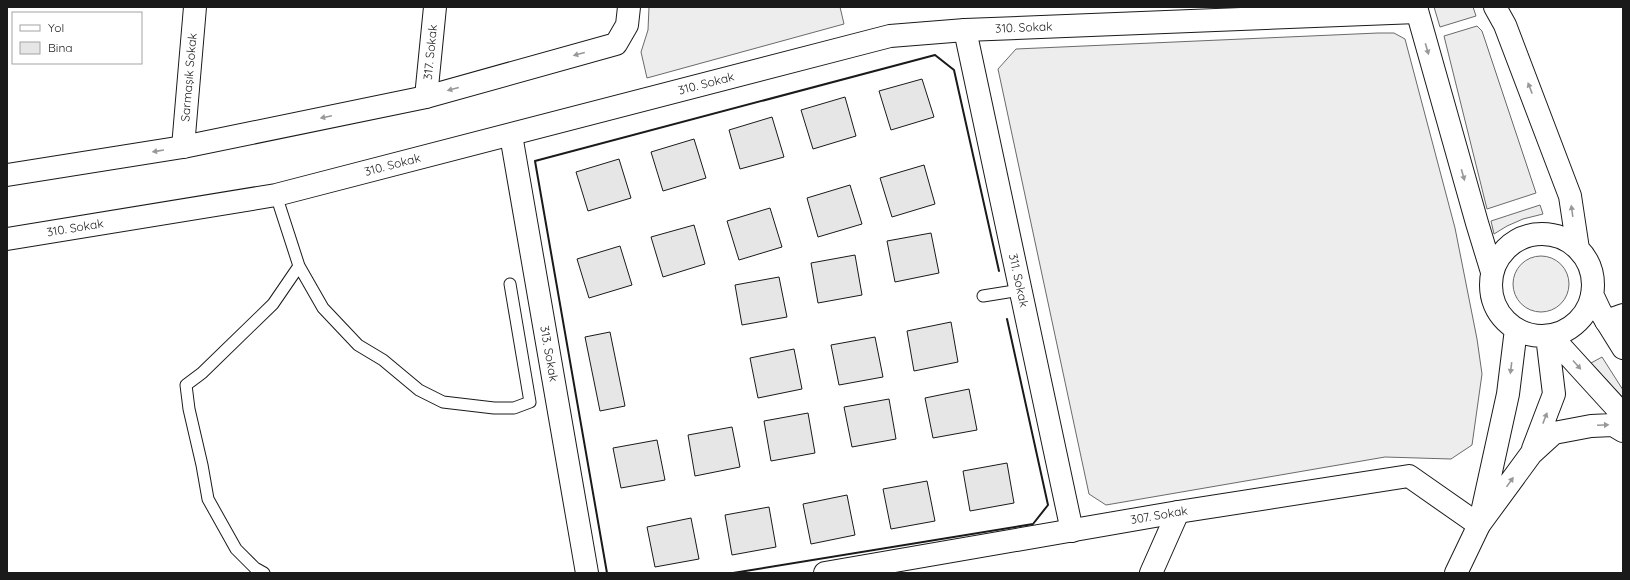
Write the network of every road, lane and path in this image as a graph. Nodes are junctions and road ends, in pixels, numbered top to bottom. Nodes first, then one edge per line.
1 (195, 7) edge
2 (435, 7) edge
3 (629, 7) edge
4 (1495, 7) edge
5 (1416, 9) edge
6 (964, 30) junction
7 (426, 97) junction
8 (511, 135) junction
9 (183, 147) junction
10 (7, 176) edge
11 (276, 195) junction
12 (7, 239) edge
13 (1578, 249) junction
14 (299, 266) junction
15 (1492, 272) junction
16 (510, 284) dead end
17 (1020, 290) junction
18 (1592, 294) junction
19 (983, 296) dead end
20 (1614, 318) edge
21 (1516, 329) junction
22 (1549, 336) junction
23 (1623, 348) edge
24 (1623, 415) edge
25 (1623, 431) edge
26 (1531, 454) junction
27 (1178, 512) junction
28 (1479, 525) junction
29 (1072, 531) junction
30 (264, 573) edge
31 (587, 573) edge
32 (825, 573) edge
33 (1151, 573) edge
34 (1456, 573) edge

1 - 9 street, Sarmaşık Sokak
2 - 7 street, 317. Sokak
3 -> 7 street
13 -> 4 street
5 - 6 street, 310. Sokak
5 -> 15 street
6 - 8 street, 310. Sokak
6 - 17 street, 311. Sokak
7 -> 9 street
8 - 11 street, 310. Sokak
8 - 31 street, 313. Sokak
9 -> 10 street
11 - 12 street, 310. Sokak
11 - 14 lane
13 - 15 street
13 - 18 street
14 - 16 lane
14 - 30 lane
15 - 21 street
17 - 19 lane
17 - 29 street, 311. Sokak
18 - 20 street
18 - 22 street
20 - 23 street
21 - 22 street
21 -> 28 street
22 -> 24 street
26 -> 22 street
26 -> 25 street
28 -> 26 street
27 - 28 street, 307. Sokak
27 - 29 street, 307. Sokak
27 - 33 street
28 - 34 street
29 - 32 street, 307. Sokak

